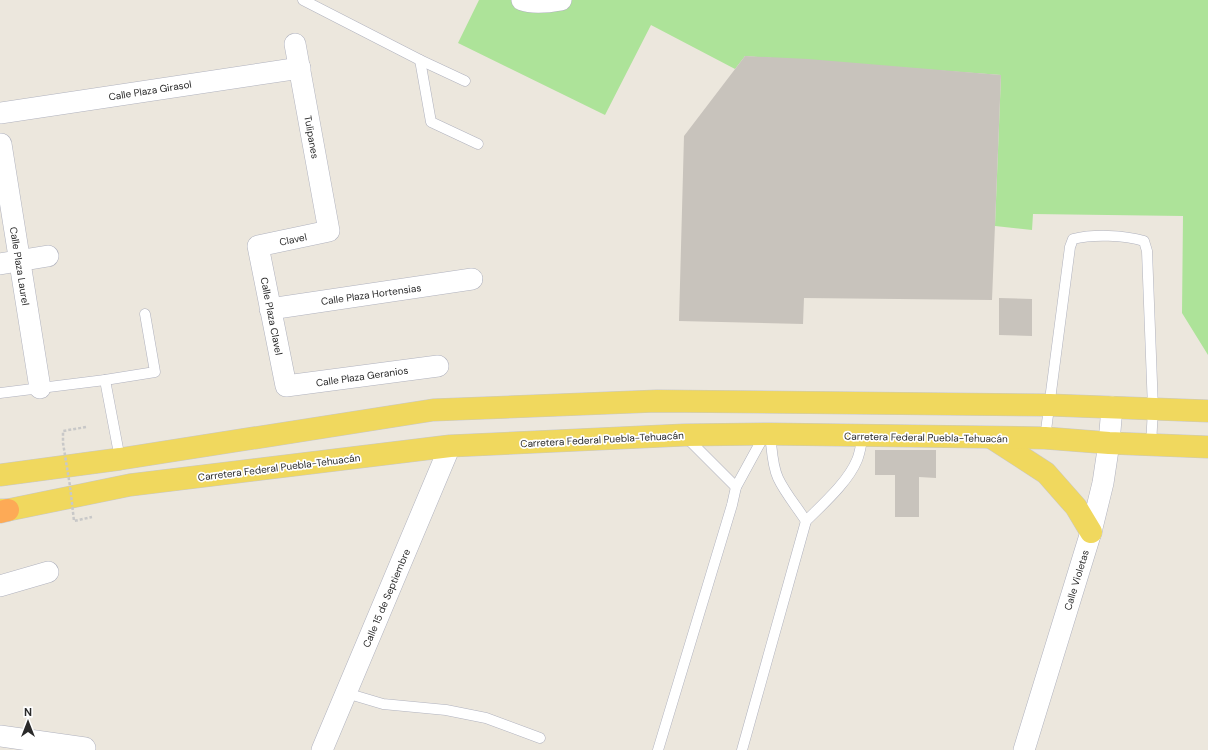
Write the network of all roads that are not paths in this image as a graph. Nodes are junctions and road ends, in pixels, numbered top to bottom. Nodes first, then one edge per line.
1 (303, 0) edge
2 (522, 0) edge
3 (562, 0) edge
4 (295, 44) dead end
5 (420, 60) junction
6 (300, 68) junction
7 (465, 81) dead end
8 (0, 113) edge
9 (1, 144) edge
10 (478, 144) dead end
11 (329, 231) joint
12 (258, 246) joint
13 (48, 256) dead end
14 (10, 263) edge
15 (472, 279) dead end
16 (270, 309) junction
17 (145, 314) dead end
18 (438, 366) dead end
19 (105, 380) junction
20 (286, 386) joint
21 (40, 388) junction
22 (0, 393) edge
23 (1050, 405) junction
24 (1112, 407) junction
25 (1153, 409) junction
26 (1208, 411) edge
27 (768, 434) junction
28 (684, 435) junction
29 (863, 436) junction
30 (992, 438) junction
31 (1046, 438) junction
32 (1109, 443) junction
33 (1152, 445) junction
34 (450, 446) junction
35 (1208, 447) edge
36 (120, 459) junction
37 (0, 475) edge
38 (736, 487) junction
39 (2, 511) edge
40 (806, 521) junction
41 (1091, 532) junction
42 (48, 572) dead end
43 (0, 586) edge
44 (346, 693) junction
45 (0, 736) edge
46 (540, 738) dead end
47 (85, 748) dead end
48 (322, 750) edge
49 (658, 750) edge
50 (742, 750) edge
51 (1024, 750) edge

1 - 5 lane
2 - 3 street
4 - 6 street, Tulipanes
5 - 7 lane
5 - 10 lane
6 - 8 street, Calle Plaza Girasol
6 - 11 street, Tulipanes
9 - 14 street, Calle Plaza Laurel
11 - 12 street, Clavel
12 - 16 street, Calle Plaza Clavel
13 - 14 street
14 - 21 street, Calle Plaza Laurel
15 - 16 street, Calle Plaza Hortensias
16 - 20 street, Calle Plaza Clavel
17 - 19 lane
18 - 20 street, Calle Plaza Geranios
19 - 21 lane
19 - 36 lane
21 - 22 lane
23 - 24 main road
23 - 25 lane
23 - 31 lane
23 - 36 main road
24 - 25 main road
24 - 32 street, Calle Violetas
25 - 26 main road
25 - 33 lane
27 - 28 main road, Carretera Federal Puebla-Tehuacán
27 - 29 main road, Carretera Federal Puebla-Tehuacán
27 - 38 lane
27 - 40 lane
28 - 34 main road, Carretera Federal Puebla-Tehuacán
28 - 38 lane
29 - 30 main road, Carretera Federal Puebla-Tehuacán
29 - 40 lane
30 - 31 main road, Carretera Federal Puebla-Tehuacán
30 - 41 main road
31 - 32 main road, Carretera Federal Puebla-Tehuacán
32 - 33 main road, Carretera Federal Puebla-Tehuacán
32 - 41 street, Calle Violetas
33 - 35 main road, Carretera Federal Puebla-Tehuacán
34 - 39 main road, Carretera Federal Puebla-Tehuacán
34 - 44 street, Calle 15 de Septiembre
36 - 37 main road
38 - 49 lane
40 - 50 lane
41 - 51 street, Calle Violetas
42 - 43 street
44 - 46 lane
44 - 48 street, Calle 15 de Septiembre
45 - 47 street

